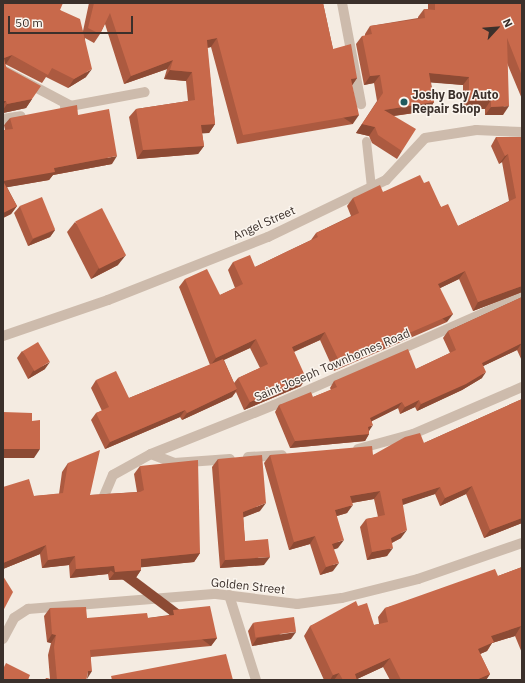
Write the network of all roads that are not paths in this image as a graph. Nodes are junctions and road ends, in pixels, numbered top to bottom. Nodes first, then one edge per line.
1 (342, 3) edge
2 (3, 70) edge
3 (145, 92) dead end
4 (362, 104) dead end
5 (71, 106) junction
6 (51, 110) edge
7 (31, 114) edge
8 (3, 119) edge
9 (522, 132) edge
10 (366, 141) dead end
11 (371, 187) junction
12 (522, 296) edge
13 (3, 336) edge
14 (522, 387) edge
15 (344, 450) edge
16 (151, 454) junction
17 (290, 454) edge
18 (104, 496) edge
19 (522, 543) edge
20 (229, 595) junction
21 (3, 639) edge
22 (256, 680) edge

1 - 4 street
2 - 5 street
3 - 5 street
5 - 6 street
7 - 8 street
9 - 11 street, Angel Street
10 - 11 lane
11 - 13 street, Angel Street
12 - 16 street, Saint Joseph Townhomes Road
14 - 15 street
16 - 17 street
16 - 18 street, Saint Joseph Townhomes Road
19 - 20 street, Golden Street
20 - 21 street, Golden Street
20 - 22 street

